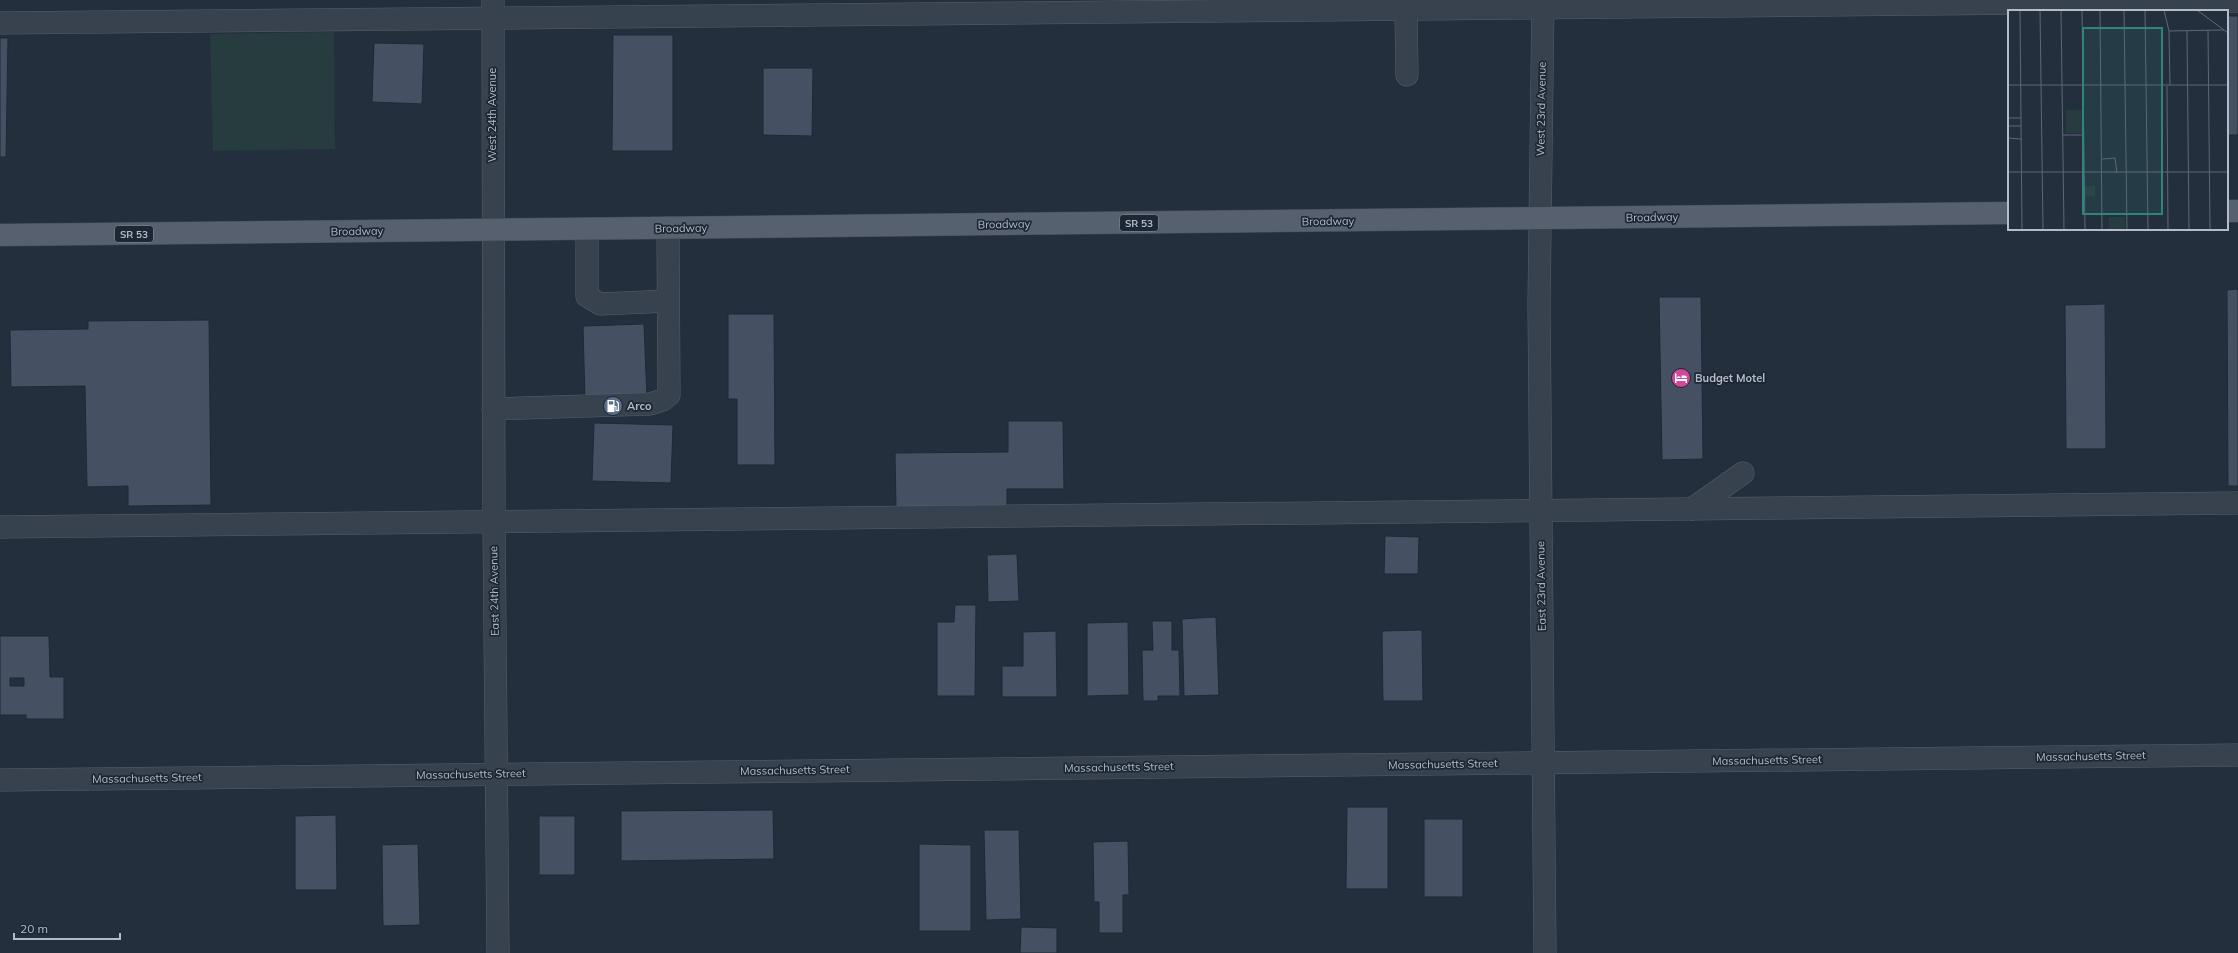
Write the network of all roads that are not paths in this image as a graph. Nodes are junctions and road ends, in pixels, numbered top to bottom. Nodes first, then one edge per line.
1 (2238, 1) edge
2 (1543, 4) edge
3 (954, 7) edge
4 (492, 9) edge
5 (1406, 10) junction
6 (0, 23) edge
7 (1408, 75) dead end
8 (2008, 214) edge
9 (1539, 218) junction
10 (668, 228) junction
11 (587, 229) junction
12 (492, 230) junction
13 (0, 235) edge
14 (668, 301) junction
15 (493, 409) junction
16 (1744, 473) dead end
17 (2238, 503) edge
18 (1692, 509) junction
19 (1540, 511) junction
20 (494, 522) junction
21 (0, 527) edge
22 (2238, 755) edge
23 (1544, 763) junction
24 (497, 773) junction
25 (0, 780) edge
26 (498, 953) edge
27 (1545, 953) edge

1 - 2 street
2 - 5 street
2 - 9 street, West 23rd Avenue
3 - 4 street
3 - 5 street
4 - 6 street
4 - 12 street, West 24th Avenue
5 - 7 street
8 - 9 main road, Broadway / SR 53
9 - 10 main road, Broadway / SR 53
9 - 19 street, East 23rd Avenue
10 - 11 main road, Broadway / SR 53
10 - 14 street
11 - 12 main road, Broadway / SR 53
11 - 14 street
12 - 13 main road, Broadway / SR 53
12 - 15 street, East 24th Avenue
14 - 15 street
15 - 20 street, East 24th Avenue
16 - 18 street
17 - 18 street
18 - 19 street
19 - 20 street
19 - 23 street, East 23rd Avenue
20 - 21 street
20 - 24 street, East 24th Avenue
22 - 23 street, Massachusetts Street
23 - 24 street, Massachusetts Street
23 - 27 street, East 23rd Avenue
24 - 25 street, Massachusetts Street
24 - 26 street, East 24th Avenue

